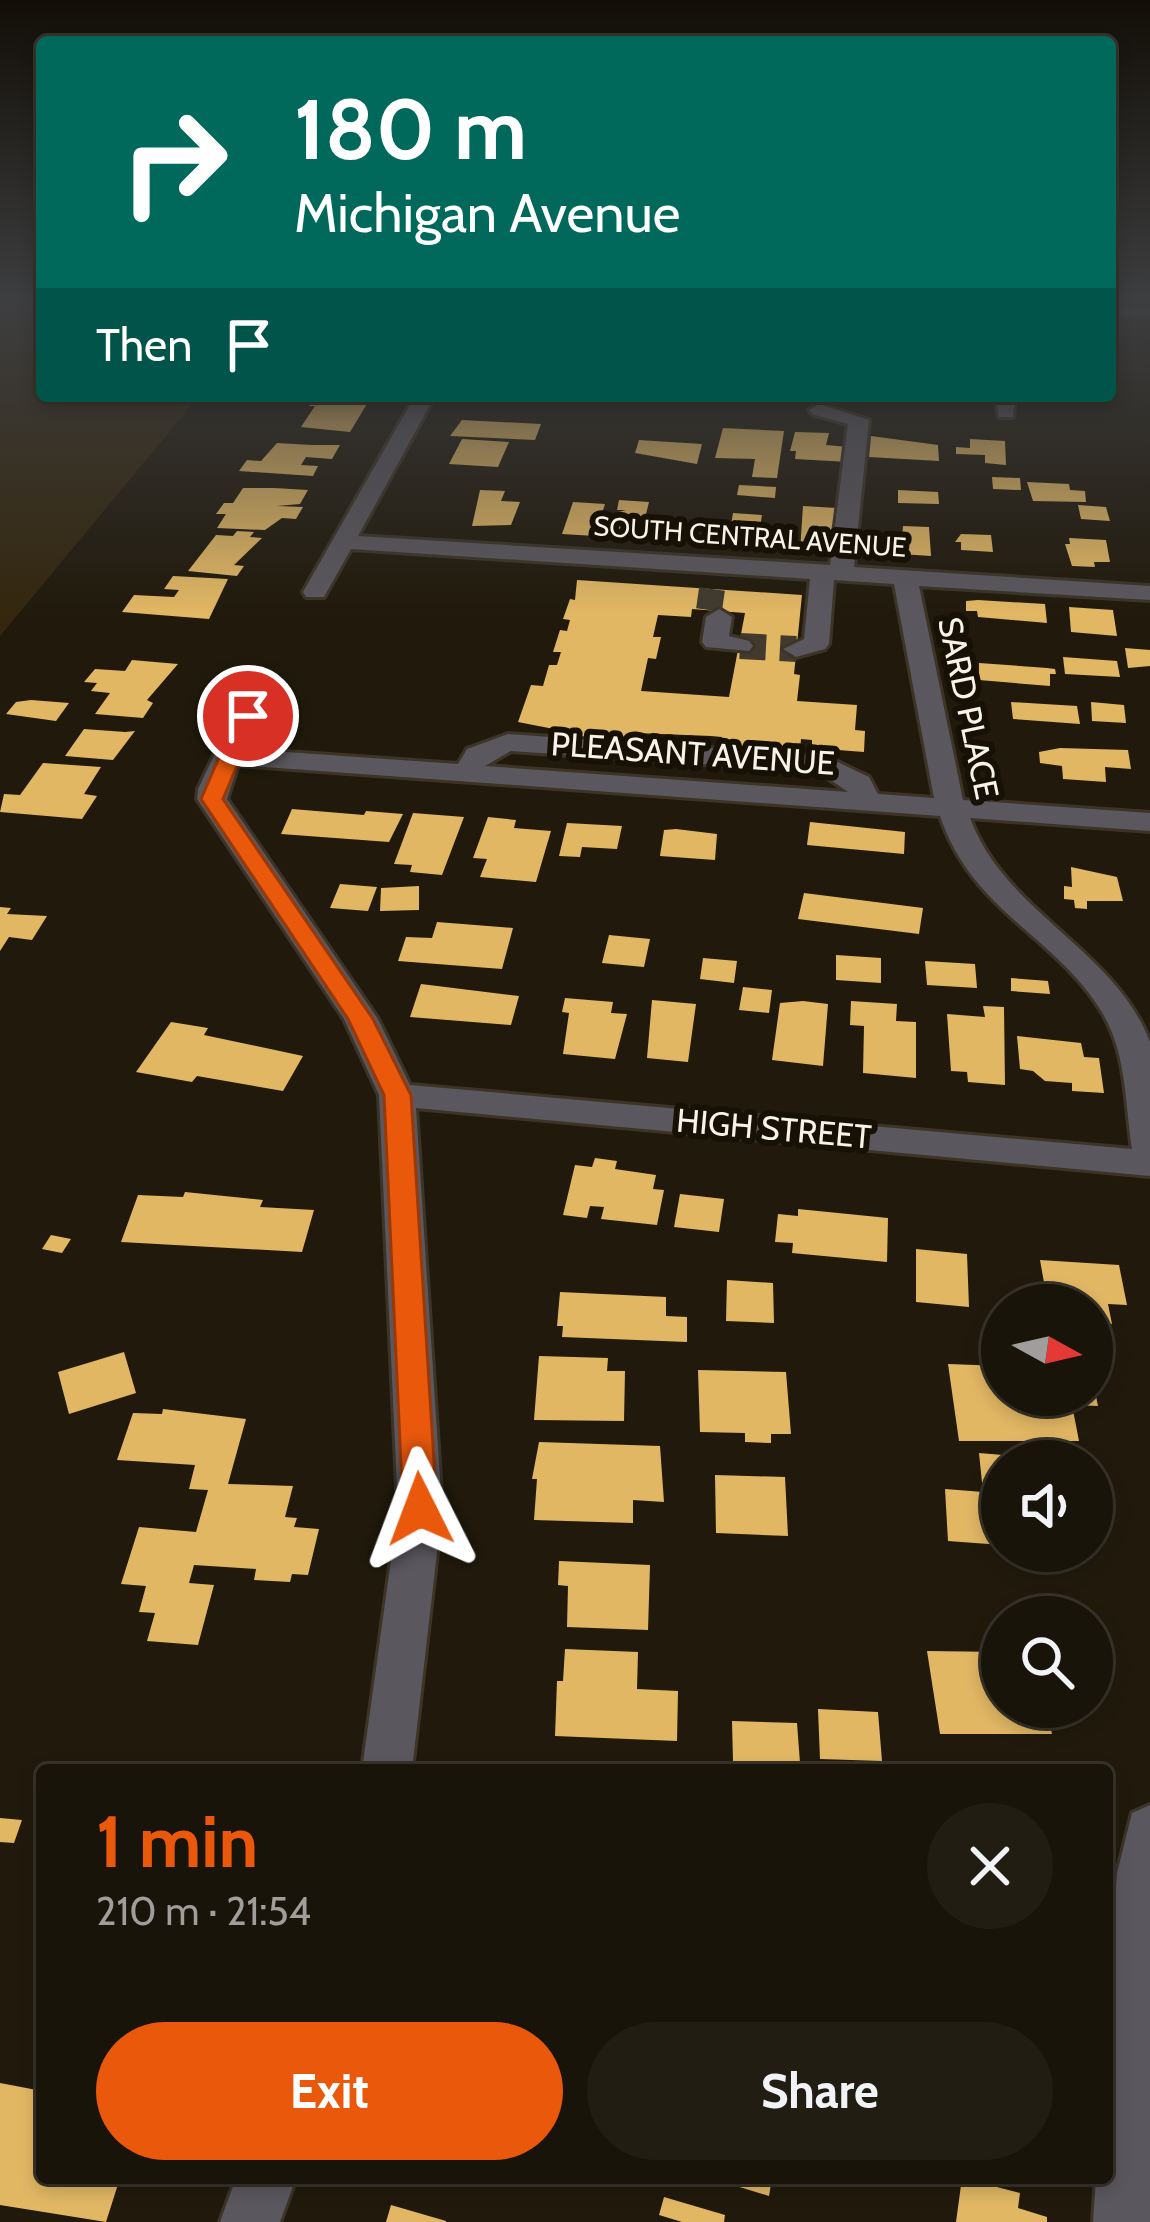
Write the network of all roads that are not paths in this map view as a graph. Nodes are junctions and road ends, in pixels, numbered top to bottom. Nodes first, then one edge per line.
1 (420, 406) edge
2 (819, 410) dead end
3 (346, 542) junction
4 (832, 573) junction
5 (905, 577) junction
6 (315, 592) dead end
7 (723, 593) junction
8 (1150, 593) edge
9 (740, 646) dead end
10 (796, 650) dead end
11 (248, 716) dead end
12 (230, 756) junction
13 (951, 807) junction
14 (1150, 822) edge
15 (397, 1095) junction
16 (1150, 1148) edge
17 (1150, 1163) edge
18 (388, 1764) edge
19 (1150, 1830) edge
20 (1132, 1941) edge
21 (264, 2184) edge
22 (250, 2222) edge
23 (1123, 2222) edge

1 - 3 street
2 - 4 street
3 - 6 street
3 - 7 street, SOUTH CENTRAL AVENUE
4 - 5 street, SOUTH CENTRAL AVENUE
4 - 7 street, SOUTH CENTRAL AVENUE
4 - 10 street
5 - 8 street, SOUTH CENTRAL AVENUE
5 - 13 street, SARD PLACE
7 - 9 street
11 - 12 street
12 - 13 street, PLEASANT AVENUE
12 - 15 street
13 - 14 street, PLEASANT AVENUE
13 - 16 street, SARD PLACE
15 - 17 street, HIGH STREET
15 - 18 street
19 - 20 street
20 - 23 street
21 - 22 street

